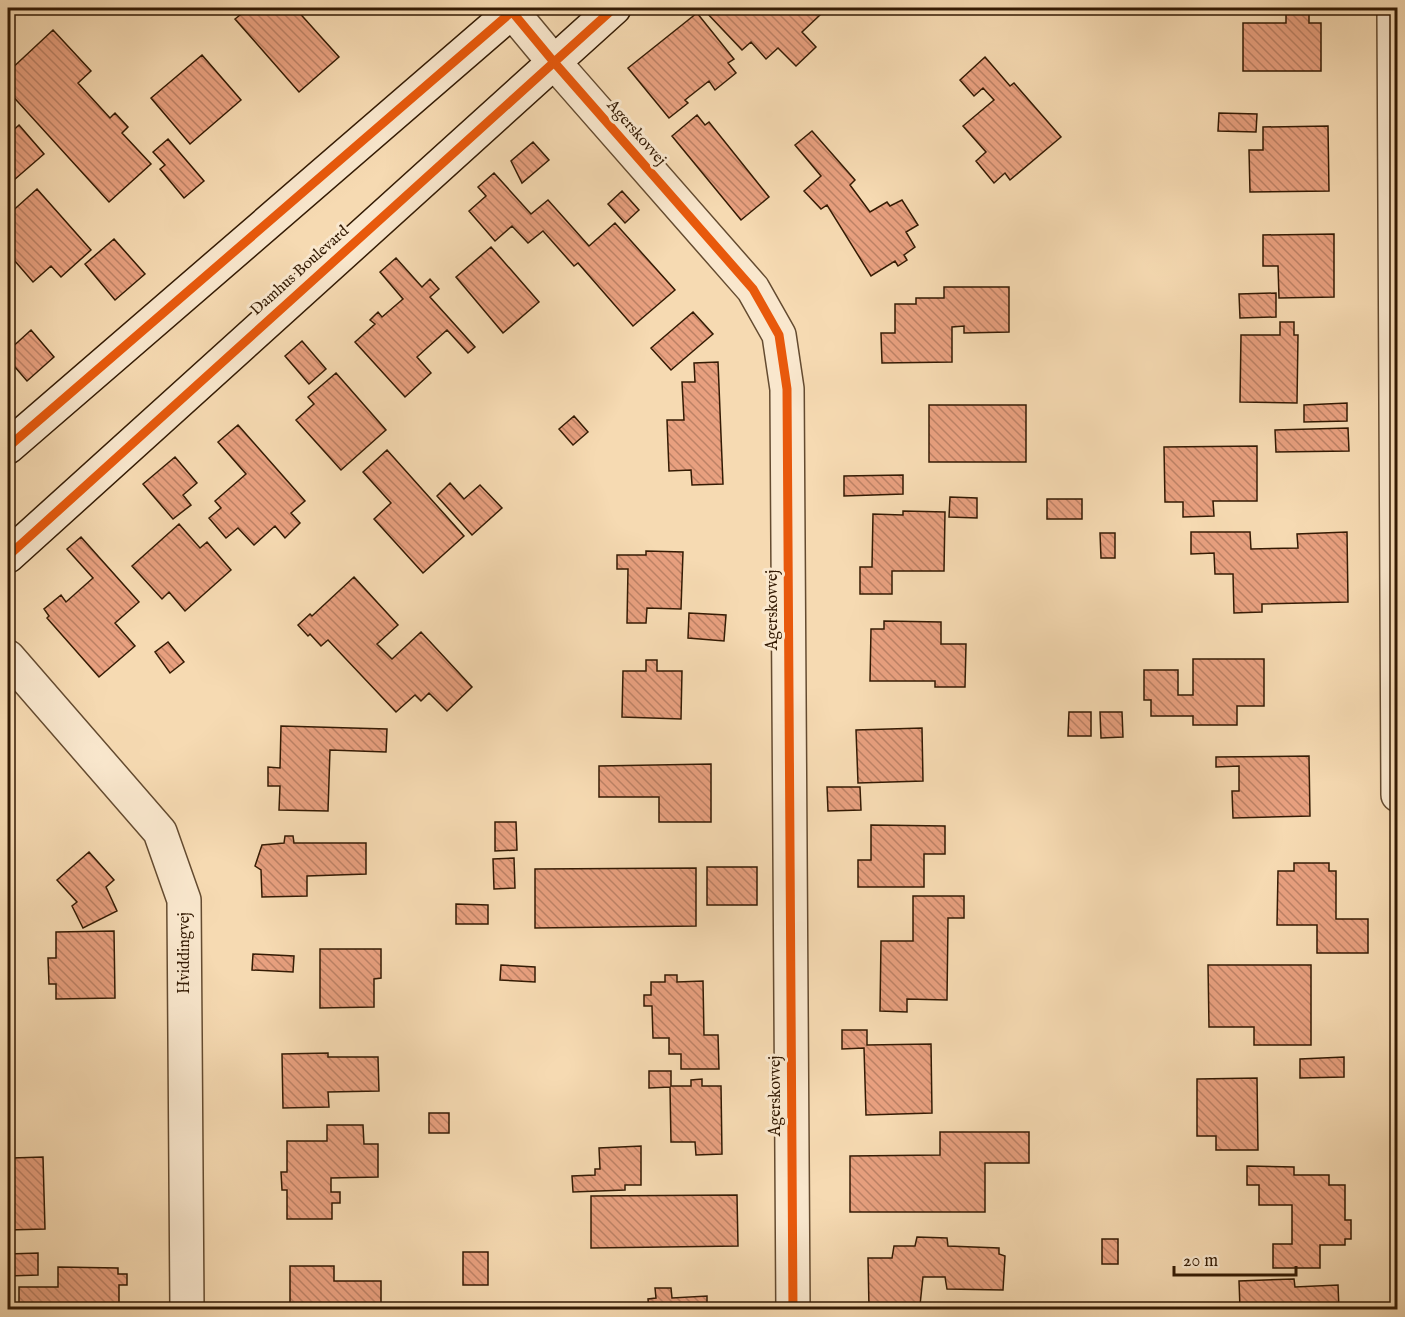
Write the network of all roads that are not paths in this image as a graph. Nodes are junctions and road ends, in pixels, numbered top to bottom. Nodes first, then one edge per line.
1 (614, 8) edge
2 (1394, 8) edge
3 (512, 9) edge
4 (553, 61) junction
5 (8, 447) edge
6 (8, 556) edge
7 (8, 657) edge
8 (1398, 795) edge
9 (187, 1310) edge
10 (793, 1310) edge

1 - 4 street, Damhus Boulevard
2 - 8 street
3 - 4 street, Agerskovvej
3 - 5 street
4 - 6 street, Damhus Boulevard
4 - 10 street, Agerskovvej
7 - 9 street, Hviddingvej

